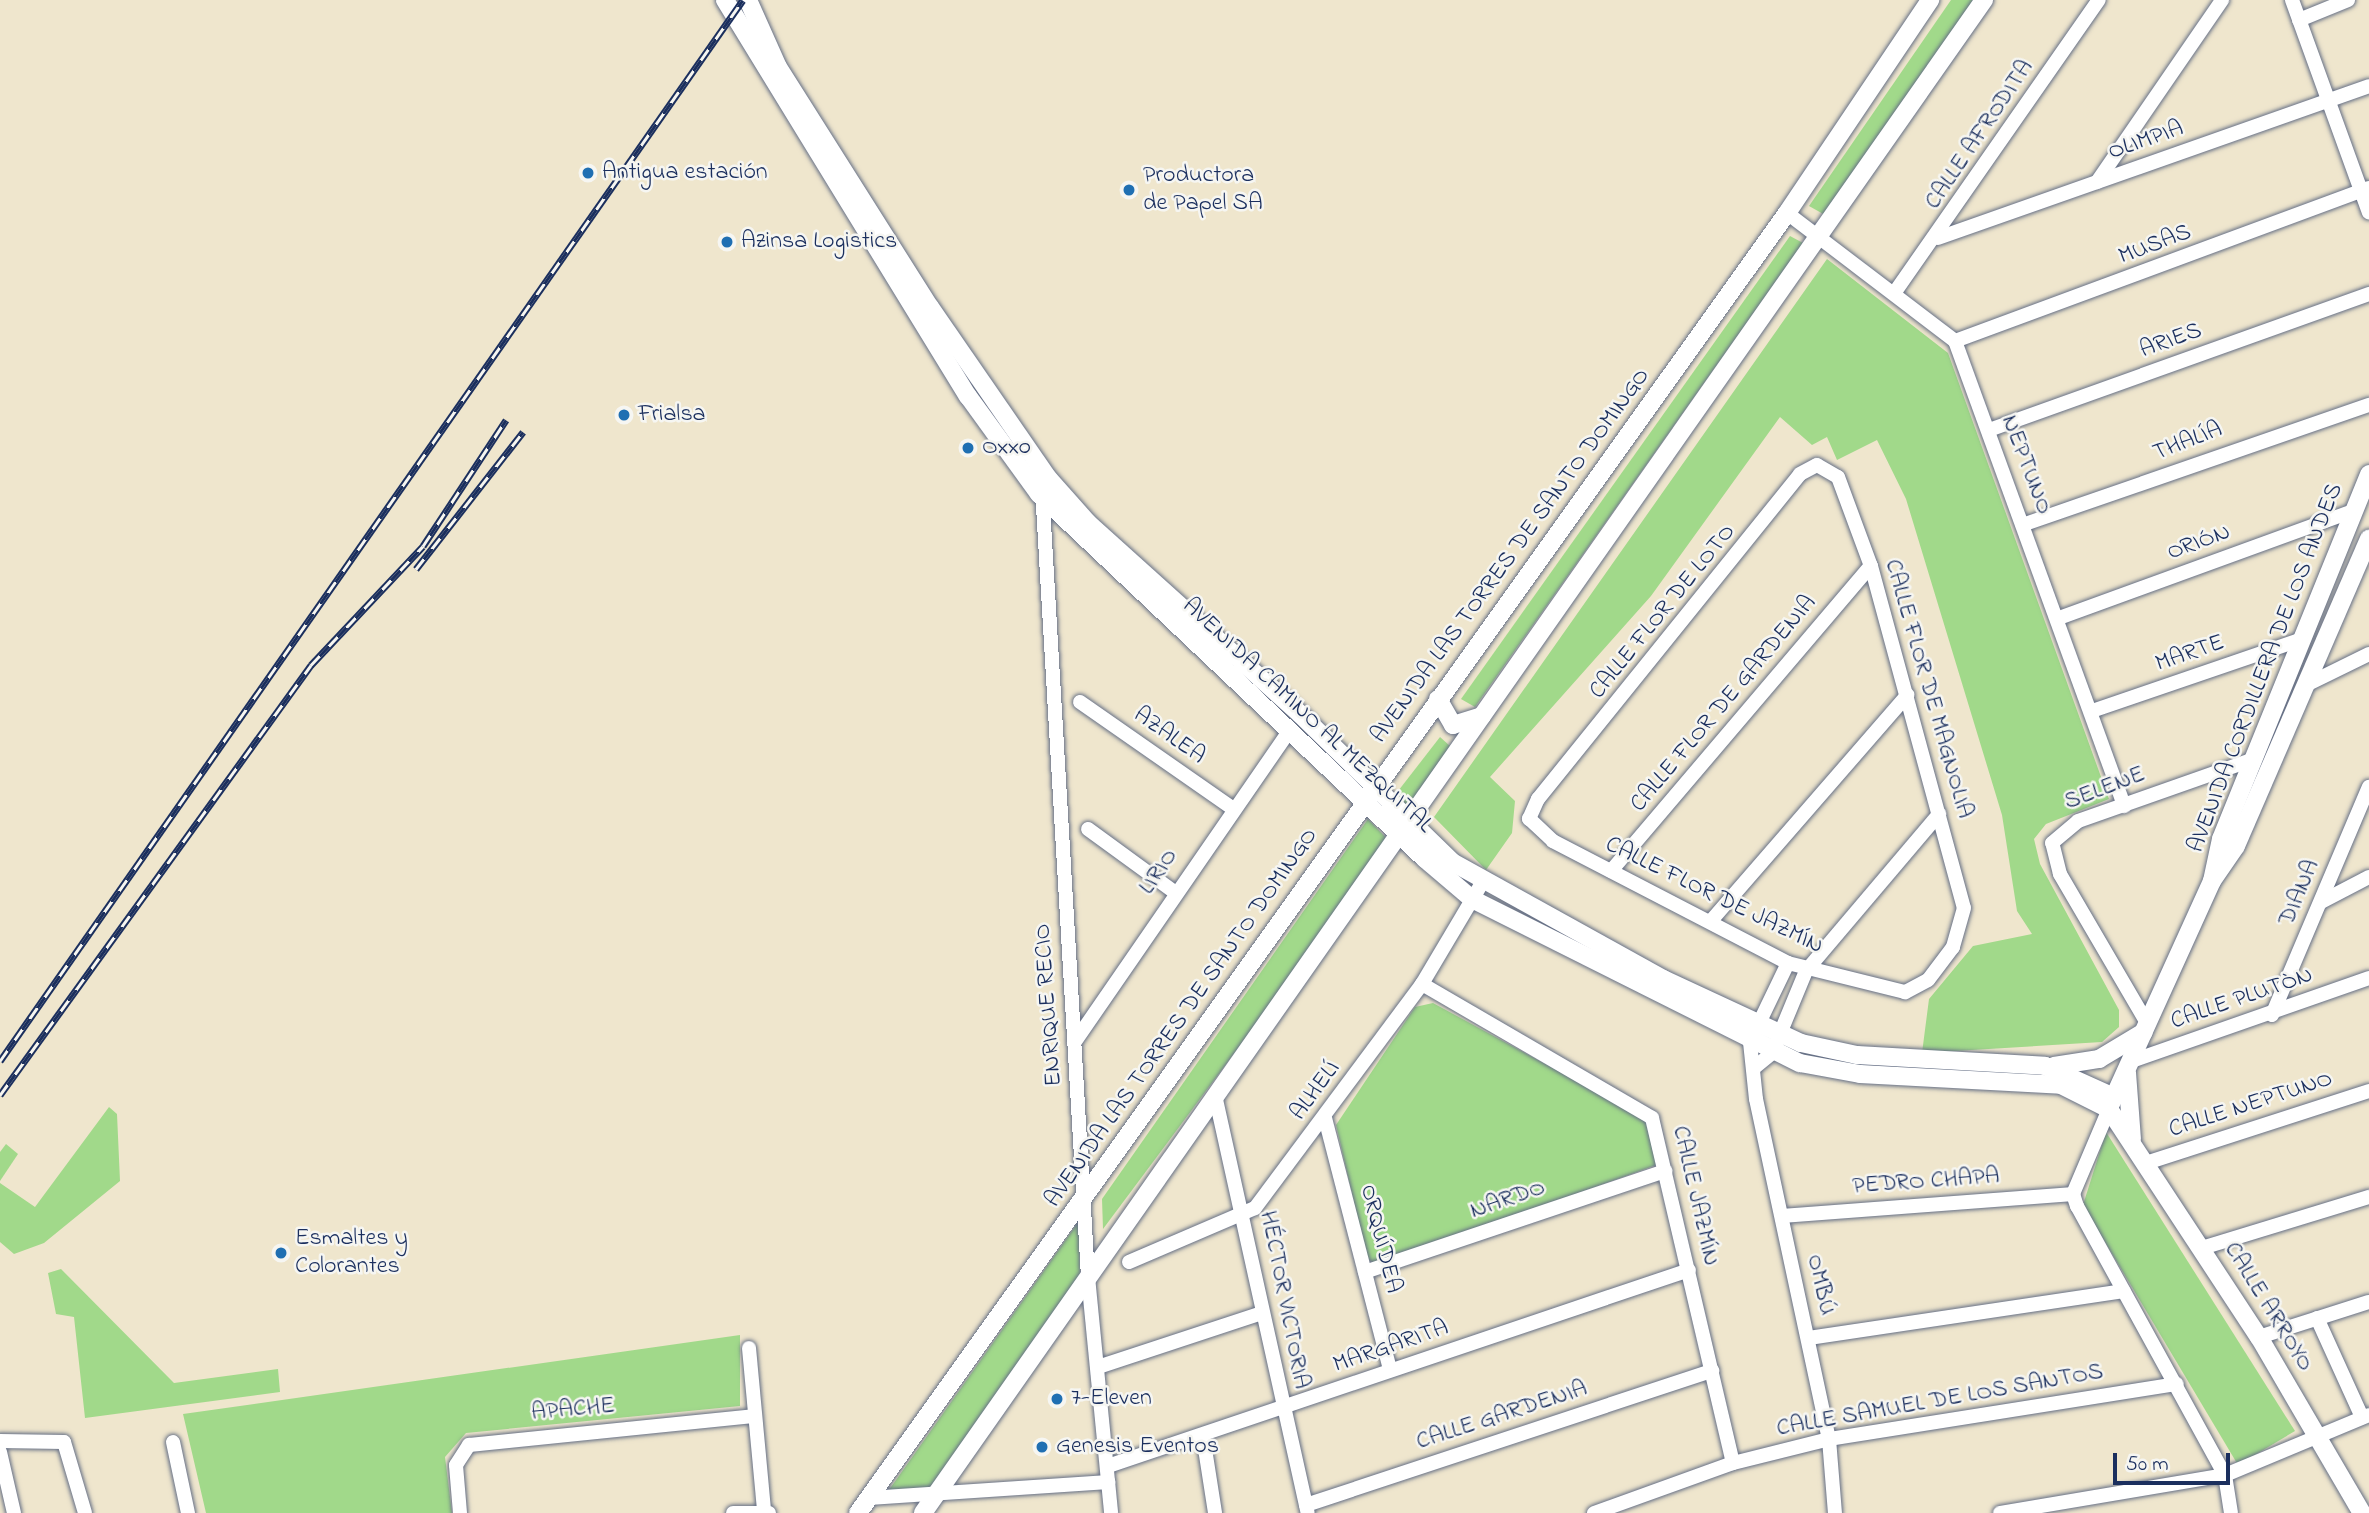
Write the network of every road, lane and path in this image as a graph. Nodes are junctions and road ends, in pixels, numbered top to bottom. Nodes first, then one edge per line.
1 (748, 0) edge
2 (1930, 0) edge
3 (1984, 0) edge
4 (2099, 0) edge
5 (2222, 0) edge
6 (2292, 0) edge
7 (2348, 0) edge
8 (726, 2) edge
9 (2299, 20) junction
10 (2369, 86) edge
11 (2331, 102) junction
12 (2097, 181) junction
13 (2365, 189) edge
14 (1787, 213) junction
15 (2369, 213) edge
16 (1822, 237) junction
17 (1938, 238) junction
18 (1895, 292) junction
19 (2369, 294) edge
20 (1955, 341) junction
21 (2369, 405) edge
22 (1989, 430) junction
23 (2369, 474) edge
24 (1048, 478) junction
25 (1841, 483) joint
26 (1039, 494) junction
27 (2355, 510) junction
28 (2025, 524) junction
29 (2369, 539) edge
30 (1871, 566) junction
31 (2059, 618) junction
32 (2302, 639) junction
33 (2369, 654) edge
34 (2306, 685) junction
35 (1907, 695) junction
36 (1438, 699) junction
37 (1080, 702) dead end
38 (2092, 711) junction
39 (1483, 715) junction
40 (1289, 731) junction
41 (2254, 759) junction
42 (1377, 786) junction
43 (2369, 787) edge
44 (1365, 802) junction
45 (2124, 806) junction
46 (1232, 808) junction
47 (1939, 814) junction
48 (1411, 819) junction
49 (1530, 819) joint
50 (1088, 829) dead end
51 (1400, 835) junction
52 (1611, 871) junction
53 (2369, 877) edge
54 (2212, 881) junction
55 (1482, 883) junction
56 (1173, 891) junction
57 (1472, 899) junction
58 (2321, 902) junction
59 (1710, 922) junction
60 (1788, 963) junction
61 (1806, 971) junction
62 (2369, 978) edge
63 (1928, 980) joint
64 (1422, 984) junction
65 (2272, 1015) junction
66 (2146, 1028) junction
67 (1753, 1034) junction
68 (1074, 1043) junction
69 (1775, 1044) junction
70 (2128, 1065) junction
71 (2045, 1066) junction
72 (1755, 1068) junction
73 (2061, 1085) junction
74 (2098, 1086) junction
75 (2369, 1091) edge
76 (1215, 1096) junction
77 (2111, 1103) junction
78 (1325, 1118) junction
79 (2130, 1135) junction
80 (2146, 1163) junction
81 (1665, 1171) junction
82 (2073, 1194) junction
83 (2369, 1197) edge
84 (1084, 1199) junction
85 (1244, 1216) junction
86 (1782, 1216) junction
87 (2202, 1248) junction
88 (1129, 1262) dead end
89 (1689, 1270) junction
90 (1365, 1272) junction
91 (1088, 1277) junction
92 (2124, 1291) junction
93 (2369, 1302) edge
94 (1262, 1313) junction
95 (2317, 1318) junction
96 (2259, 1337) junction
97 (1809, 1338) junction
98 (749, 1348) dead end
99 (1098, 1367) junction
100 (1390, 1370) junction
101 (1712, 1371) junction
102 (2178, 1384) junction
103 (1282, 1409) junction
104 (754, 1416) junction
105 (2365, 1416) edge
106 (2318, 1434) junction
107 (1203, 1436) junction
108 (1829, 1438) junction
109 (0, 1441) edge
110 (173, 1442) dead end
111 (0, 1452) edge
112 (1733, 1463) junction
113 (1108, 1466) junction
114 (2225, 1475) junction
115 (1108, 1482) junction
116 (935, 1496) junction
117 (869, 1498) junction
118 (1307, 1509) edge
119 (767, 1511) edge
120 (14, 1513) edge
121 (85, 1513) edge
122 (188, 1513) edge
123 (460, 1513) edge
124 (733, 1513) edge
125 (858, 1513) edge
126 (923, 1513) edge
127 (1111, 1513) edge
128 (1215, 1513) edge
129 (1594, 1513) edge
130 (1835, 1513) edge
131 (2000, 1513) edge
132 (2231, 1513) edge
133 (2362, 1513) edge

1 - 24 street, AVENIDA CAMINO AL MEZQUITAL
2 - 14 street, AVENIDA LAS TORRES DE SANTO DOMINGO
3 - 16 street
4 - 17 street, CALLE AFRODITA
5 - 12 street
6 - 9 street
7 - 9 street
8 - 26 street, AVENIDA CAMINO AL MEZQUITAL
9 - 11 street
10 - 11 street, OLIMPIA
11 - 12 street, OLIMPIA
11 - 13 street
12 - 17 street, OLIMPIA
13 - 15 street
13 - 20 street, MUSAS
14 - 16 street, NEPTUNO
14 - 36 street, AVENIDA LAS TORRES DE SANTO DOMINGO
16 - 18 street, NEPTUNO
16 - 39 street
17 - 18 street, CALLE AFRODITA
18 - 20 street, NEPTUNO
19 - 22 street, ARIES
20 - 22 street, NEPTUNO
21 - 28 street, THALÍA
22 - 28 street, NEPTUNO
23 - 27 street, AVENIDA CORDILLERA DE LOS ANDES
24 - 26 street
24 - 42 street, AVENIDA CAMINO AL MEZQUITAL
25 - 30 street, CALLE FLOR DE MAGNOLIA
25 - 49 street, CALLE FLOR DE LOTO
26 - 40 street, AVENIDA CAMINO AL MEZQUITAL
26 - 68 street, ENRIQUE RECIO
27 - 31 street, ORIÓN
27 - 32 street, AVENIDA CORDILLERA DE LOS ANDES
28 - 31 street, NEPTUNO
29 - 34 street, AVENIDA CORDILLERA DE LOS ANDES
30 - 35 street, CALLE FLOR DE MAGNOLIA
30 - 52 street, CALLE FLOR DE GARDENIA
31 - 38 street, NEPTUNO
32 - 38 street, MARTE
32 - 41 street, AVENIDA CORDILLERA DE LOS ANDES
33 - 34 street
34 - 54 street, AVENIDA CORDILLERA DE LOS ANDES
35 - 47 street, CALLE FLOR DE MAGNOLIA
35 - 59 street
36 - 39 street
36 - 42 street, AVENIDA LAS TORRES DE SANTO DOMINGO
37 - 46 street, AZALEA
38 - 45 street, NEPTUNO
39 - 48 street
40 - 44 street, AVENIDA CAMINO AL MEZQUITAL
40 - 46 street, LIRIO
41 - 45 street, SELENE
41 - 54 street, AVENIDA CORDILLERA DE LOS ANDES
42 - 44 street, AVENIDA LAS TORRES DE SANTO DOMINGO
42 - 48 street, AVENIDA CAMINO AL MEZQUITAL
43 - 58 street, DIANA
44 - 51 street, AVENIDA CAMINO AL MEZQUITAL
44 - 84 street, AVENIDA LAS TORRES DE SANTO DOMINGO
45 - 66 street, SELENE
46 - 56 street, LIRIO
47 - 61 street
47 - 63 street, CALLE FLOR DE MAGNOLIA
48 - 51 street
48 - 55 street, AVENIDA CAMINO AL MEZQUITAL
49 - 52 street, CALLE FLOR DE JAZMÍN
50 - 56 street
51 - 57 street, AVENIDA CAMINO AL MEZQUITAL
51 - 76 street
52 - 59 street, CALLE FLOR DE JAZMÍN
53 - 58 street
54 - 66 street, AVENIDA CORDILLERA DE LOS ANDES
55 - 57 street, ALHELÍ
55 - 67 street, AVENIDA CAMINO AL MEZQUITAL
56 - 68 street, LIRIO
57 - 64 street, ALHELÍ
57 - 67 street, AVENIDA CAMINO AL MEZQUITAL
58 - 65 street, DIANA
59 - 60 street, CALLE FLOR DE JAZMÍN
60 - 61 street, CALLE FLOR DE JAZMÍN
60 - 67 street
61 - 63 street, CALLE FLOR DE JAZMÍN
61 - 69 street
62 - 65 street, CALLE PLUTÒN
64 - 78 street, ALHELÍ
64 - 81 street, CALLE JAZMÍN
65 - 70 street, CALLE PLUTÒN
66 - 70 street, AVENIDA CORDILLERA DE LOS ANDES
66 - 71 street
67 - 69 street, AVENIDA CAMINO AL MEZQUITAL
67 - 72 street, OMBÚ
68 - 84 street, ENRIQUE RECIO
69 - 71 street, AVENIDA CAMINO AL MEZQUITAL
69 - 72 street
69 - 73 street, AVENIDA CAMINO AL MEZQUITAL
70 - 74 street
70 - 77 street, AVENIDA CORDILLERA DE LOS ANDES
70 - 79 street
71 - 74 street, AVENIDA CAMINO AL MEZQUITAL
72 - 86 street, OMBÚ
73 - 74 street
73 - 77 street, AVENIDA CAMINO AL MEZQUITAL
74 - 77 street, AVENIDA CAMINO AL MEZQUITAL
75 - 80 street, CALLE NEPTUNO
76 - 85 street, HÉCTOR VICTORIA
76 - 91 street
77 - 79 street, CALLE ARROYO
77 - 82 street
78 - 85 street, ALHELÍ
78 - 90 street, ORQUÍDEA
79 - 80 street, CALLE ARROYO
80 - 87 street, CALLE ARROYO
81 - 89 street, CALLE JAZMÍN
81 - 90 street, NARDO
82 - 86 street, PEDRO CHAPA
82 - 92 street
83 - 87 street
84 - 91 street, ENRIQUE RECIO
84 - 117 street, AVENIDA LAS TORRES DE SANTO DOMINGO
85 - 88 street, ALHELÍ
85 - 94 street, HÉCTOR VICTORIA
86 - 97 street, OMBÚ
87 - 96 street, CALLE ARROYO
89 - 100 street, MARGARITA
89 - 101 street, CALLE JAZMÍN
90 - 100 street, ORQUÍDEA
91 - 99 street, ENRIQUE RECIO
91 - 116 street
92 - 97 street
92 - 102 street
93 - 95 street
94 - 99 street
94 - 103 street, HÉCTOR VICTORIA
95 - 96 street
95 - 105 street
96 - 106 street, CALLE ARROYO
97 - 108 street, OMBÚ
98 - 104 street
99 - 113 street, ENRIQUE RECIO
100 - 103 street, MARGARITA
101 - 112 street, CALLE JAZMÍN
101 - 118 street, CALLE GARDENIA
102 - 108 street, CALLE SAMUEL DE LOS SANTOS
102 - 114 street
103 - 107 street, MARGARITA
103 - 118 street, HÉCTOR VICTORIA
104 - 119 street
104 - 123 street, APACHE
105 - 106 street
106 - 114 street
106 - 133 street, CALLE ARROYO
107 - 113 street, MARGARITA
107 - 128 street
108 - 112 street, CALLE SAMUEL DE LOS SANTOS
108 - 130 street, OMBÚ
109 - 121 street
110 - 122 street
111 - 120 street
112 - 129 street, CALLE SAMUEL DE LOS SANTOS
113 - 115 street, ENRIQUE RECIO
114 - 131 street
114 - 132 street
115 - 116 street
115 - 127 street, ENRIQUE RECIO
116 - 117 street
116 - 126 street
117 - 125 street, AVENIDA LAS TORRES DE SANTO DOMINGO
119 - 124 street

